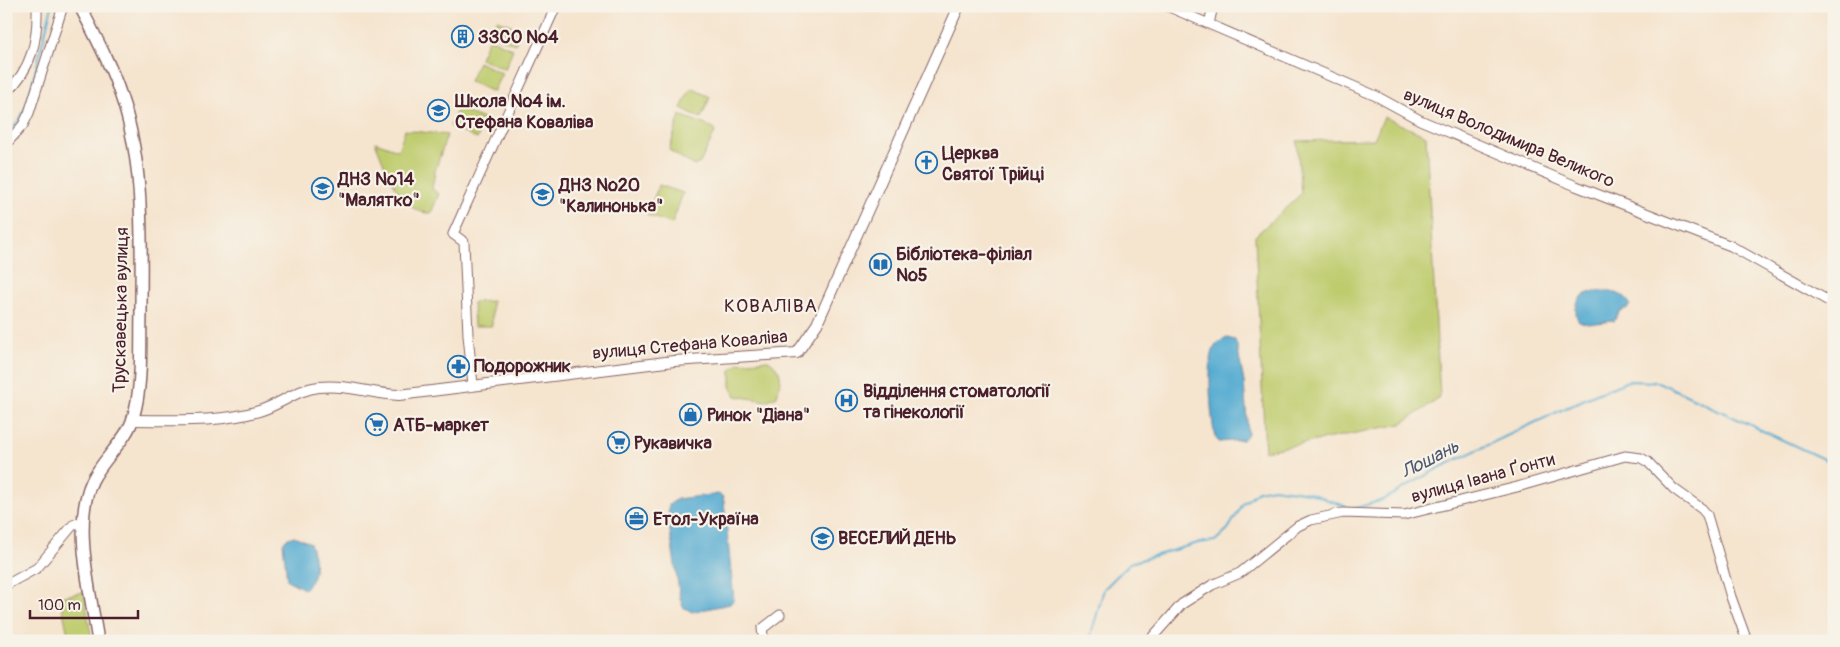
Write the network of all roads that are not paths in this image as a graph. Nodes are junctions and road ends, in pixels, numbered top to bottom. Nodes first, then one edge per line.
1 (37, 6) edge
2 (63, 6) edge
3 (80, 6) edge
4 (556, 6) edge
5 (959, 6) edge
6 (1167, 6) edge
7 (1213, 6) edge
8 (1209, 24) junction
9 (6, 93) edge
10 (6, 144) edge
11 (1834, 304) edge
12 (474, 385) junction
13 (133, 420) junction
14 (83, 521) junction
15 (6, 585) edge
16 (780, 615) dead end
17 (98, 641) edge
18 (764, 641) edge
19 (1149, 641) edge
20 (1747, 641) edge

1 - 9 street
2 - 10 street
3 - 13 main road, Трускавецька вулиця
4 - 12 street
5 - 12 street, вулиця Стефана Коваліва
6 - 8 street, вулиця Володимира Великого
7 - 8 street
8 - 11 street, вулиця Володимира Великого
12 - 13 street, вулиця Стефана Коваліва
13 - 14 main road, Трускавецька вулиця
14 - 15 street
14 - 17 main road, Трускавецька вулиця
16 - 18 street
19 - 20 street, вулиця Івана Ґонти

